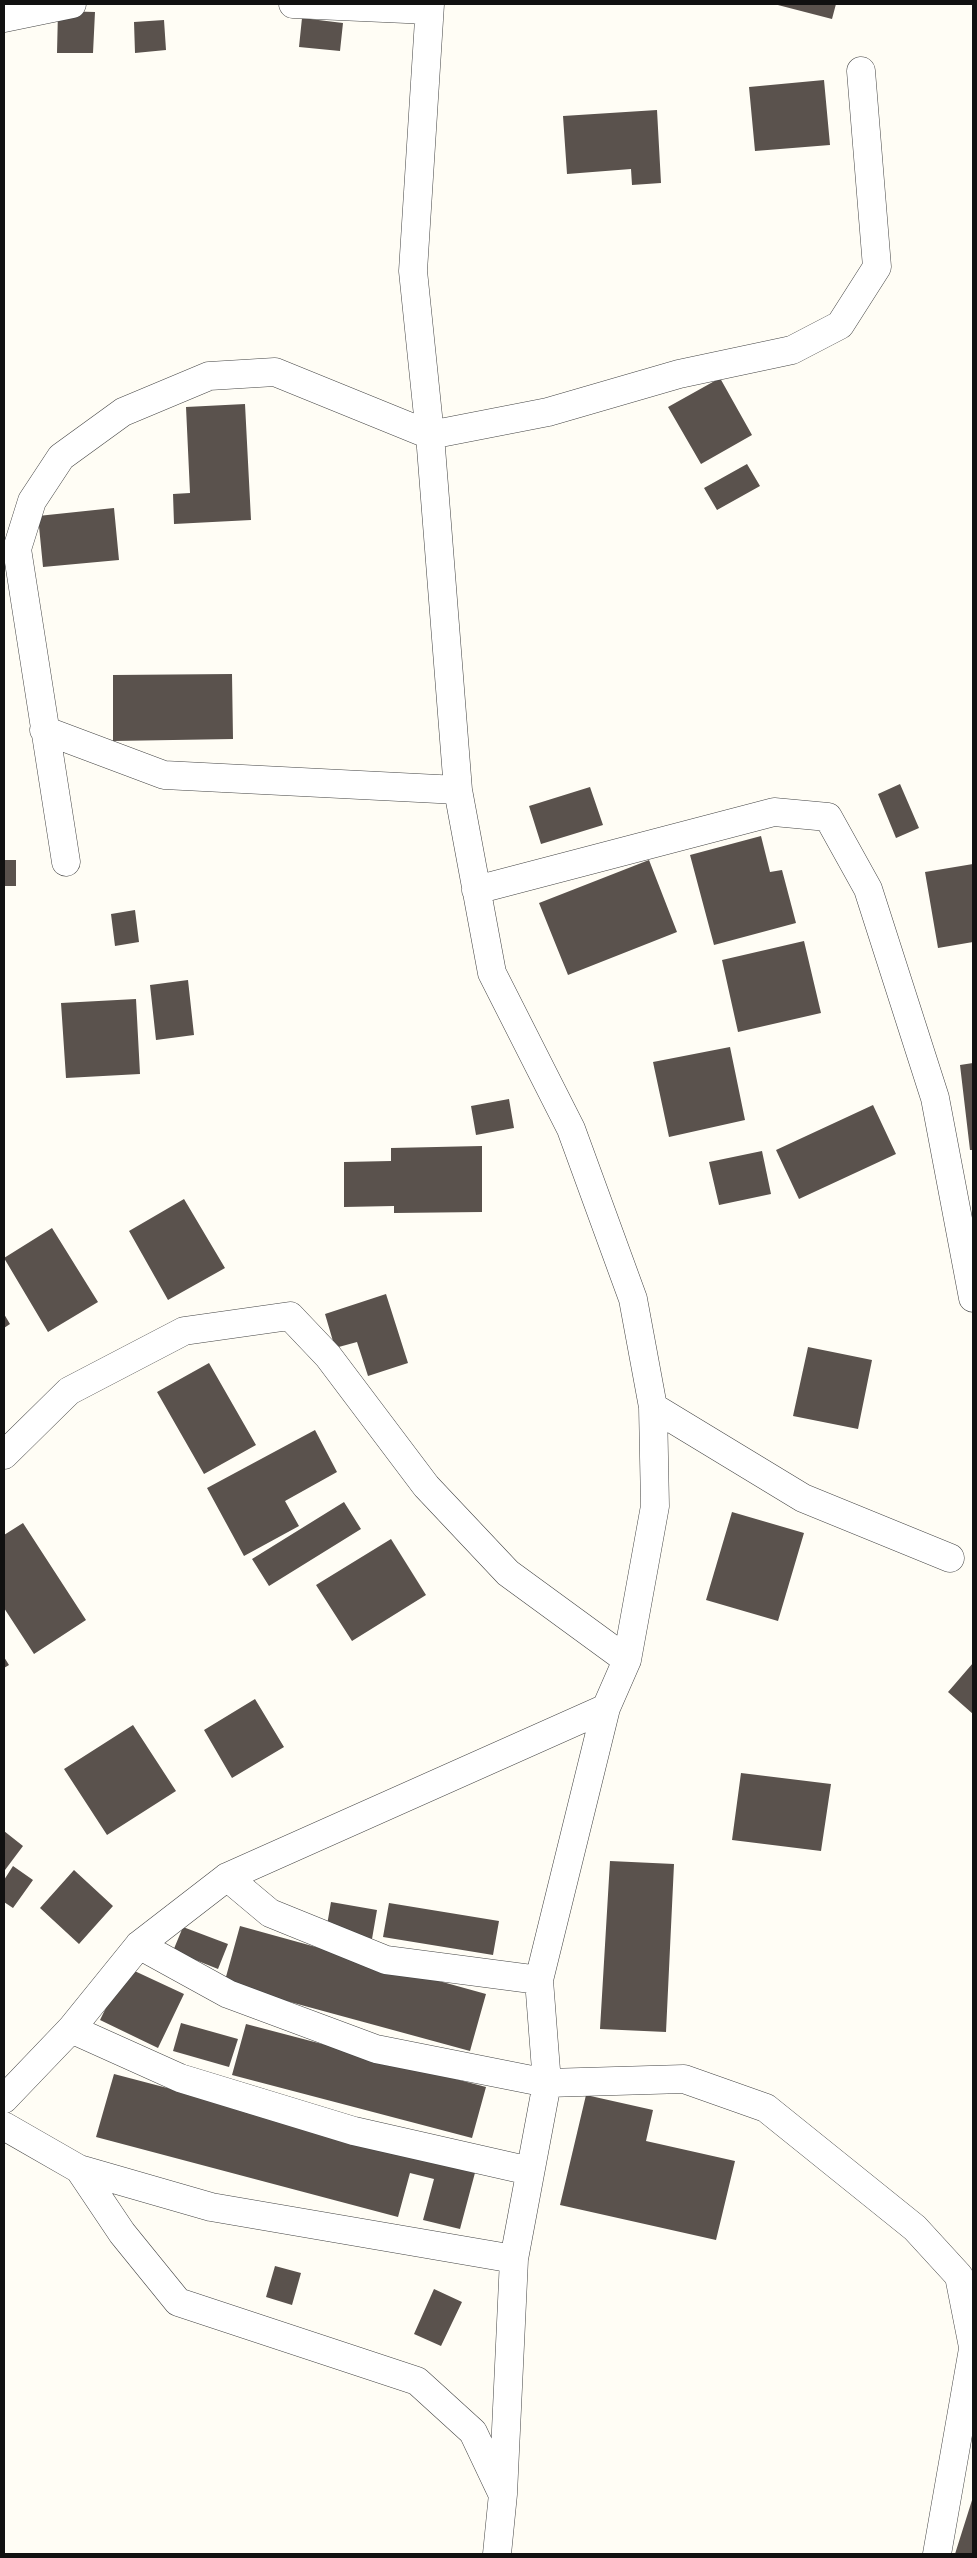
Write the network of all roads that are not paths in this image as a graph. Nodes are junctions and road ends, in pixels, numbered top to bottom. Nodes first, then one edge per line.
1 (72, 4) edge
2 (293, 4) edge
3 (430, 7) edge
4 (4, 18) edge
5 (860, 71) dead end
6 (430, 435) junction
7 (44, 730) junction
8 (458, 790) junction
9 (66, 862) dead end
10 (476, 890) junction
11 (973, 1298) edge
12 (653, 1407) junction
13 (4, 1454) edge
14 (950, 1558) dead end
15 (627, 1660) junction
16 (606, 1708) junction
17 (227, 1878) junction
18 (139, 1945) junction
19 (539, 1980) junction
20 (71, 2029) junction
21 (548, 2083) junction
22 (4, 2099) edge
23 (4, 2126) edge
24 (79, 2169) junction
25 (530, 2171) junction
26 (514, 2259) junction
27 (973, 2348) edge
28 (503, 2494) junction
29 (497, 2554) edge
30 (937, 2554) edge

1 - 4 street
2 - 3 street
3 - 6 street
5 - 6 street
6 - 7 street
6 - 8 street
7 - 8 street
7 - 9 street
8 - 10 street
10 - 11 street
10 - 12 street
12 - 14 street
12 - 15 street
13 - 15 street
15 - 16 street
16 - 17 street
16 - 19 street
17 - 18 street
17 - 19 street
18 - 20 street
18 - 21 street
19 - 21 street
20 - 22 street
20 - 25 street
21 - 25 street
21 - 27 street
23 - 24 street
24 - 26 street
24 - 28 street
25 - 26 street
26 - 28 street
27 - 30 street
28 - 29 street

